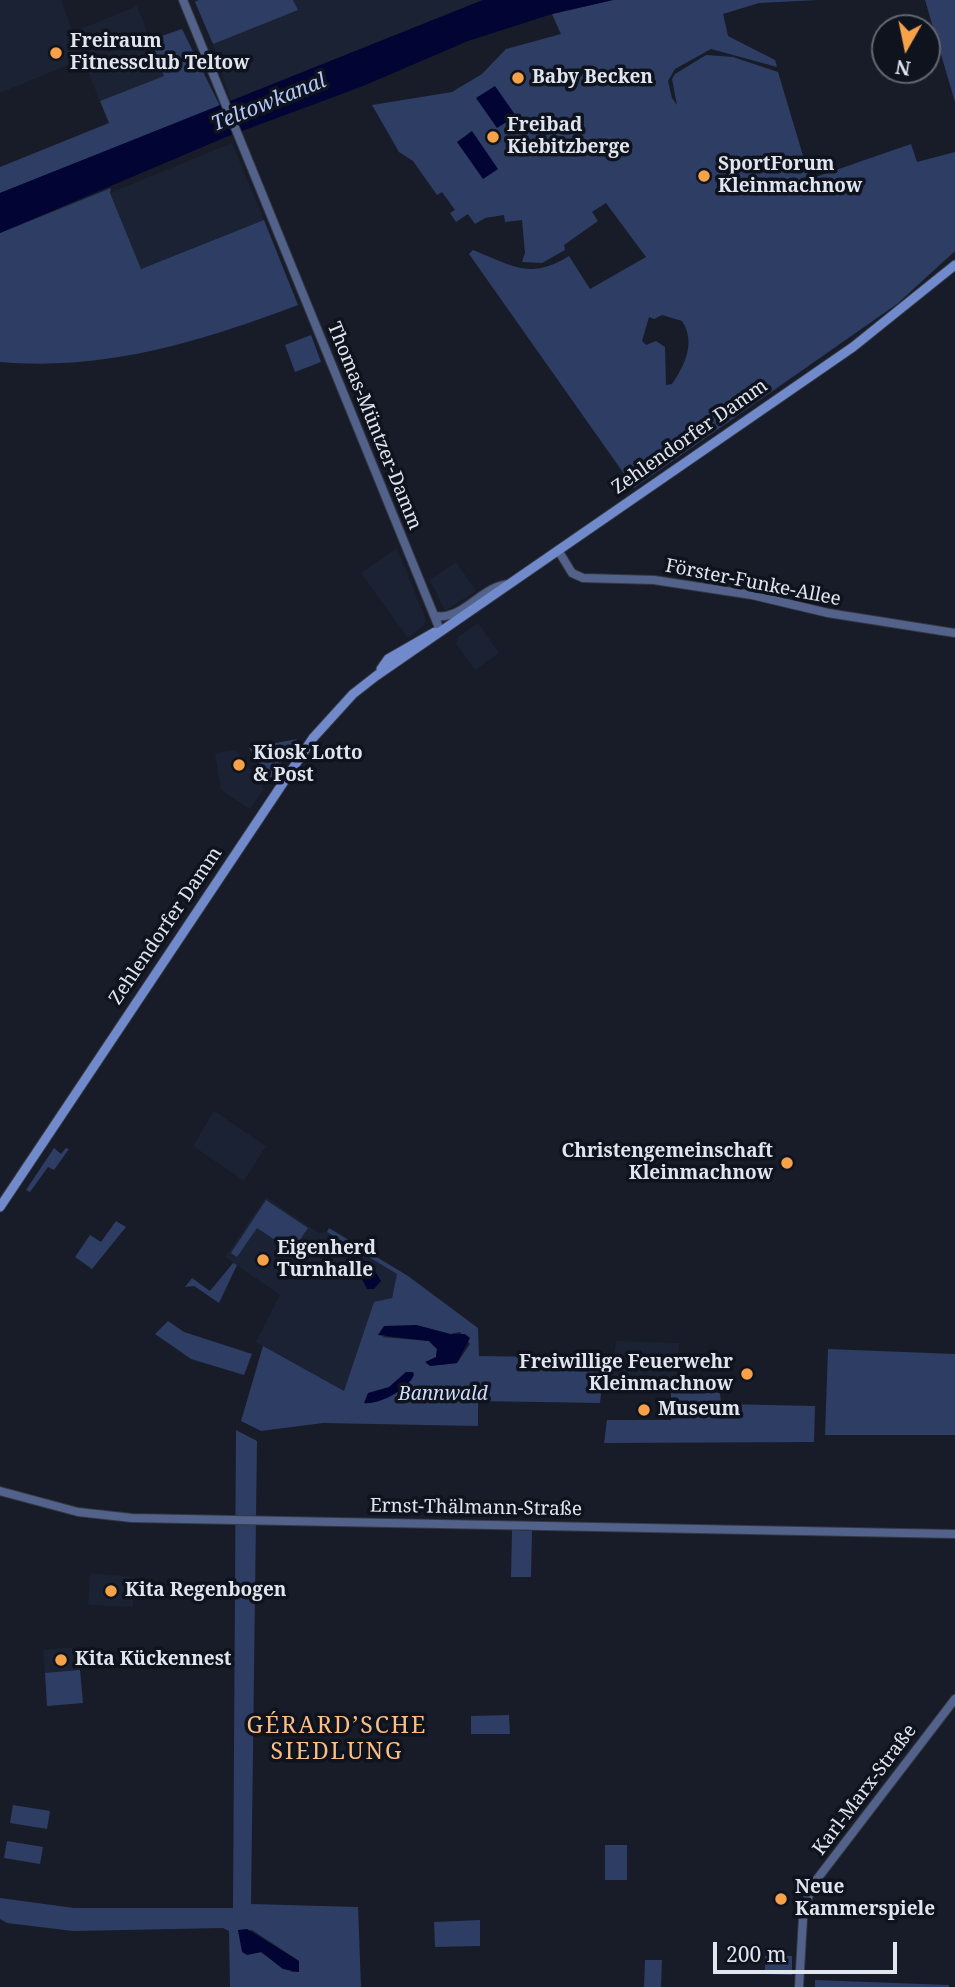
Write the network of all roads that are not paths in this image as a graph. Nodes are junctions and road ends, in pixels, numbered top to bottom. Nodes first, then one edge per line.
1 (183, 0) edge
2 (955, 265) edge
3 (558, 550) junction
4 (509, 584) junction
5 (435, 616) junction
6 (440, 630) junction
7 (955, 633) edge
8 (0, 1207) edge
9 (0, 1490) edge
10 (955, 1534) edge
11 (955, 1699) edge
12 (799, 1987) edge

1 - 5 street, Thomas-Müntzer-Damm
2 - 3 main road, Zehlendorfer Damm
3 - 4 main road, Zehlendorfer Damm
3 - 7 street, Förster-Funke-Allee
4 - 5 street
4 - 6 main road, Zehlendorfer Damm
5 - 6 street, Thomas-Müntzer-Damm
6 - 8 main road, Zehlendorfer Damm
9 - 10 street, Ernst-Thälmann-Straße
11 - 12 street, Karl-Marx-Straße

